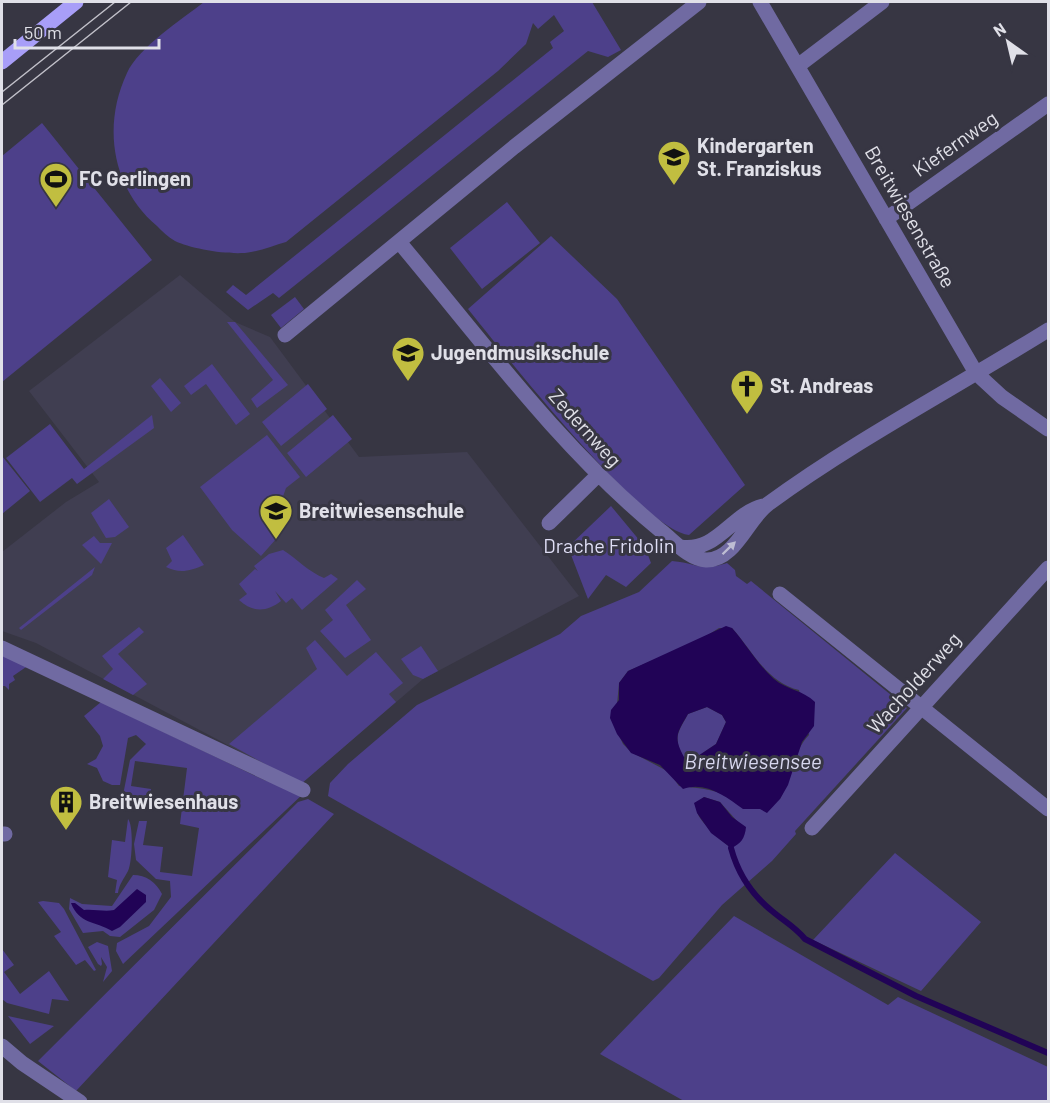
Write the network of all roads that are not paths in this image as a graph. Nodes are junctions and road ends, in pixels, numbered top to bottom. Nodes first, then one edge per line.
1 (76, 2) edge
2 (699, 2) edge
3 (760, 2) edge
4 (882, 2) edge
5 (2, 62) edge
6 (799, 65) junction
7 (1048, 104) edge
8 (886, 219) junction
9 (400, 243) junction
10 (1048, 330) edge
11 (285, 335) dead end
12 (976, 374) junction
13 (1048, 429) edge
14 (598, 475) junction
15 (549, 523) dead end
16 (1048, 568) edge
17 (780, 594) dead end
18 (2, 648) edge
19 (920, 707) junction
20 (303, 790) dead end
21 (1048, 809) edge
22 (812, 828) dead end
23 (2, 1046) edge
24 (80, 1101) edge

1 - 5 main road
2 - 9 street
3 - 6 street, Breitwiesenstraße
4 - 6 street
6 - 8 street, Breitwiesenstraße
7 - 8 street, Kiefernweg
8 - 12 street, Breitwiesenstraße
9 - 11 street
9 - 14 street, Zedernweg
10 - 12 street, Zedernweg
12 - 13 street, Breitwiesenstraße
12 - 14 street, Zedernweg
14 - 15 street
16 - 19 street, Wacholderweg
17 - 19 street
18 - 20 street
19 - 21 street
19 - 22 street, Wacholderweg
23 - 24 street

